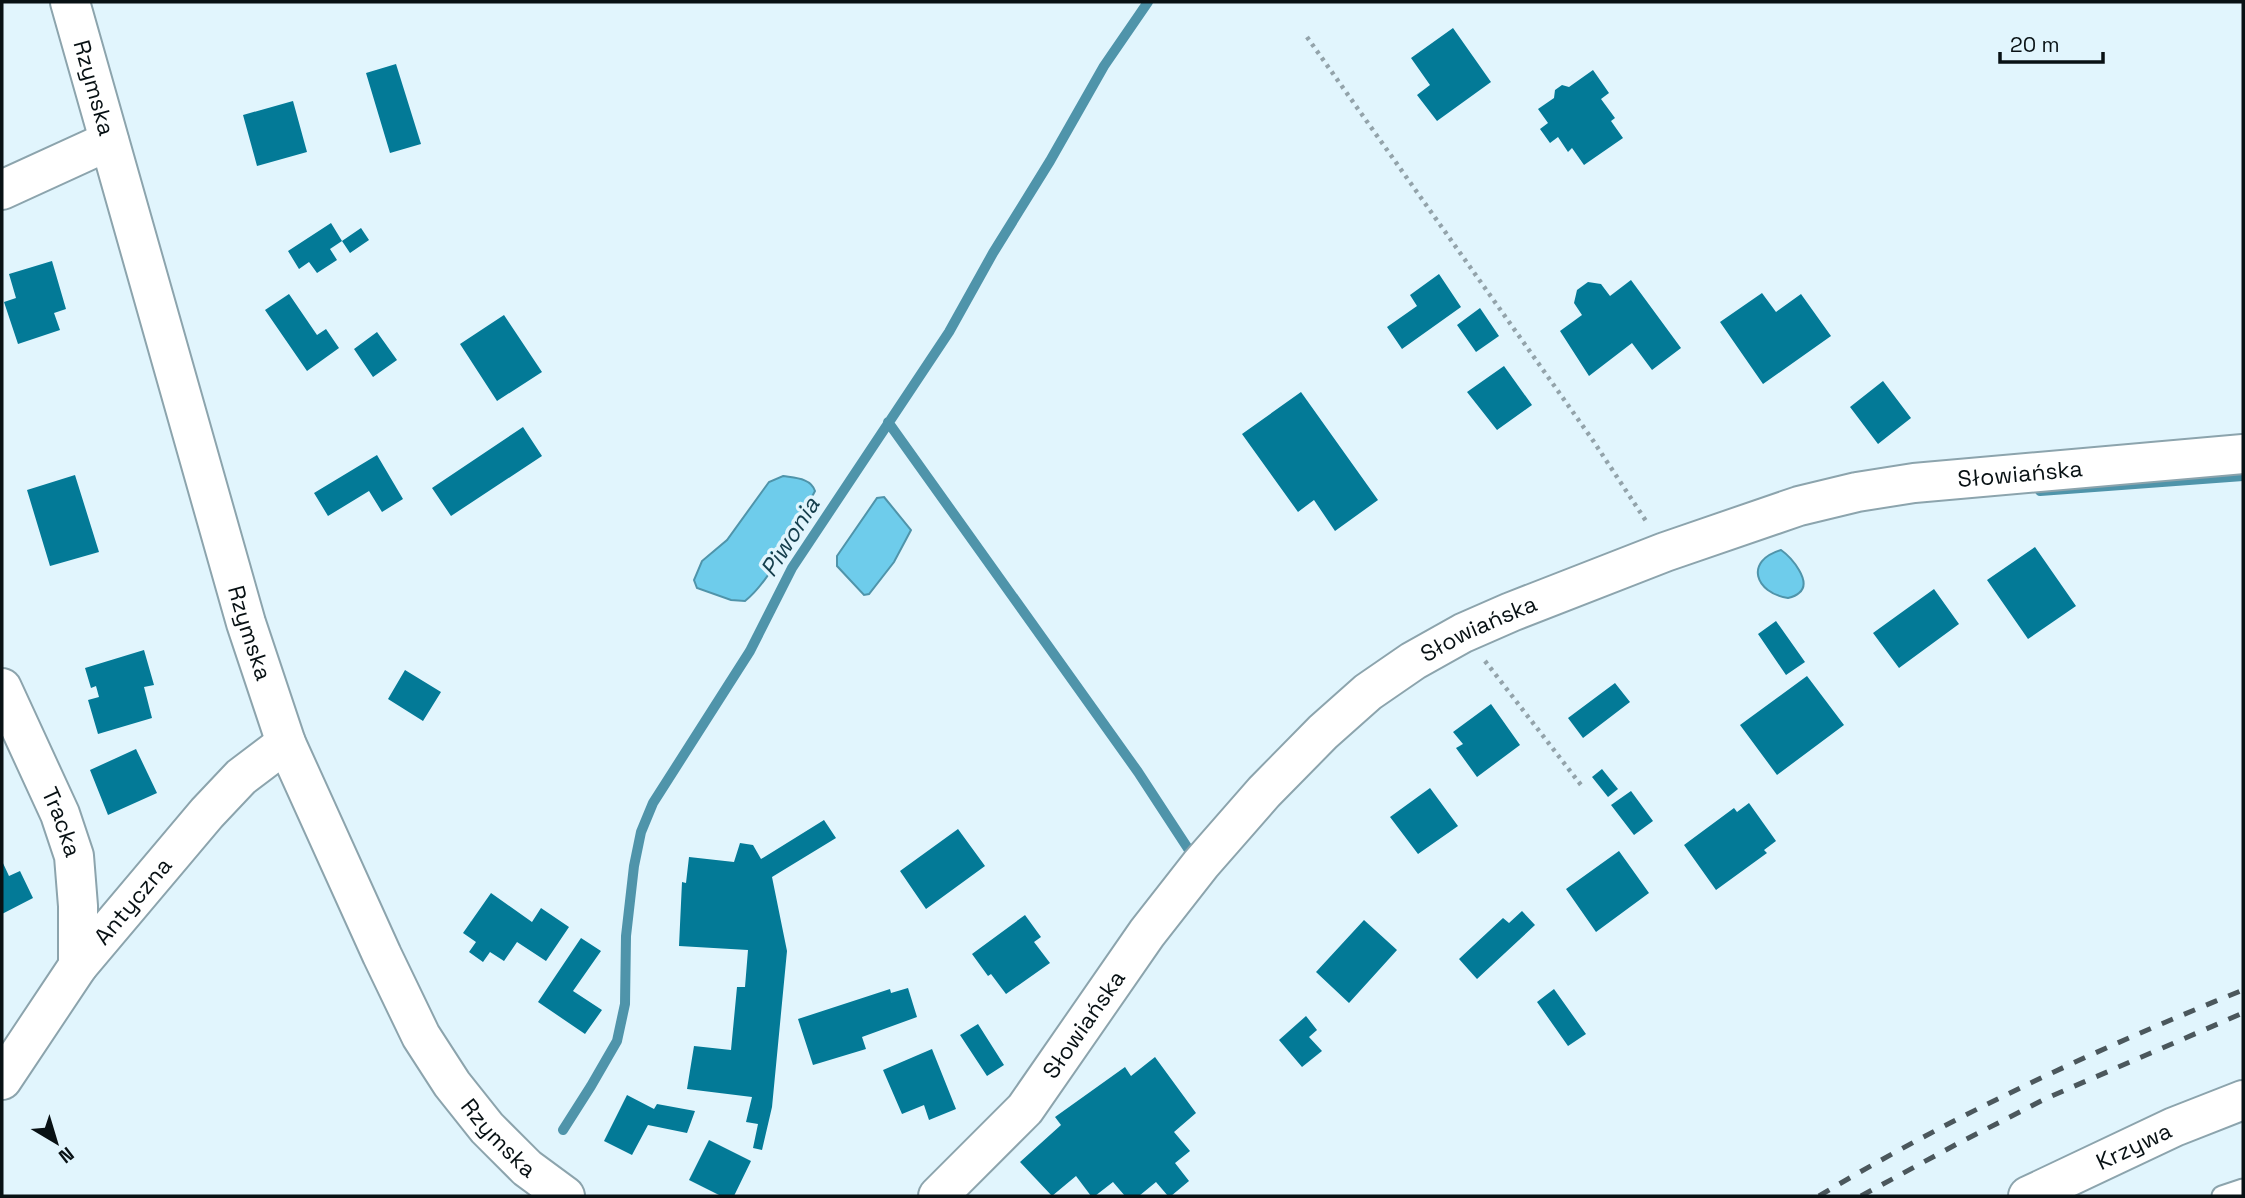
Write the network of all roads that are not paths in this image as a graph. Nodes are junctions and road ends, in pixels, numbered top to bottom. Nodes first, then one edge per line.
1 (70, 2) edge
2 (109, 141) junction
3 (2, 190) edge
4 (2243, 454) edge
5 (2, 688) edge
6 (286, 743) junction
7 (78, 966) junction
8 (2, 1080) edge
9 (2243, 1100) edge
10 (2243, 1189) edge
11 (565, 1196) edge
12 (938, 1196) edge
13 (2028, 1196) edge
14 (2222, 1196) edge

1 - 2 street, Rzymska
2 - 3 street
2 - 6 street, Rzymska
4 - 12 street, Słowiańska
5 - 7 street, Tracka
6 - 7 street, Antyczna
6 - 11 street, Rzymska
7 - 8 street, Antyczna
9 - 13 street, Krzywa
10 - 14 lane

